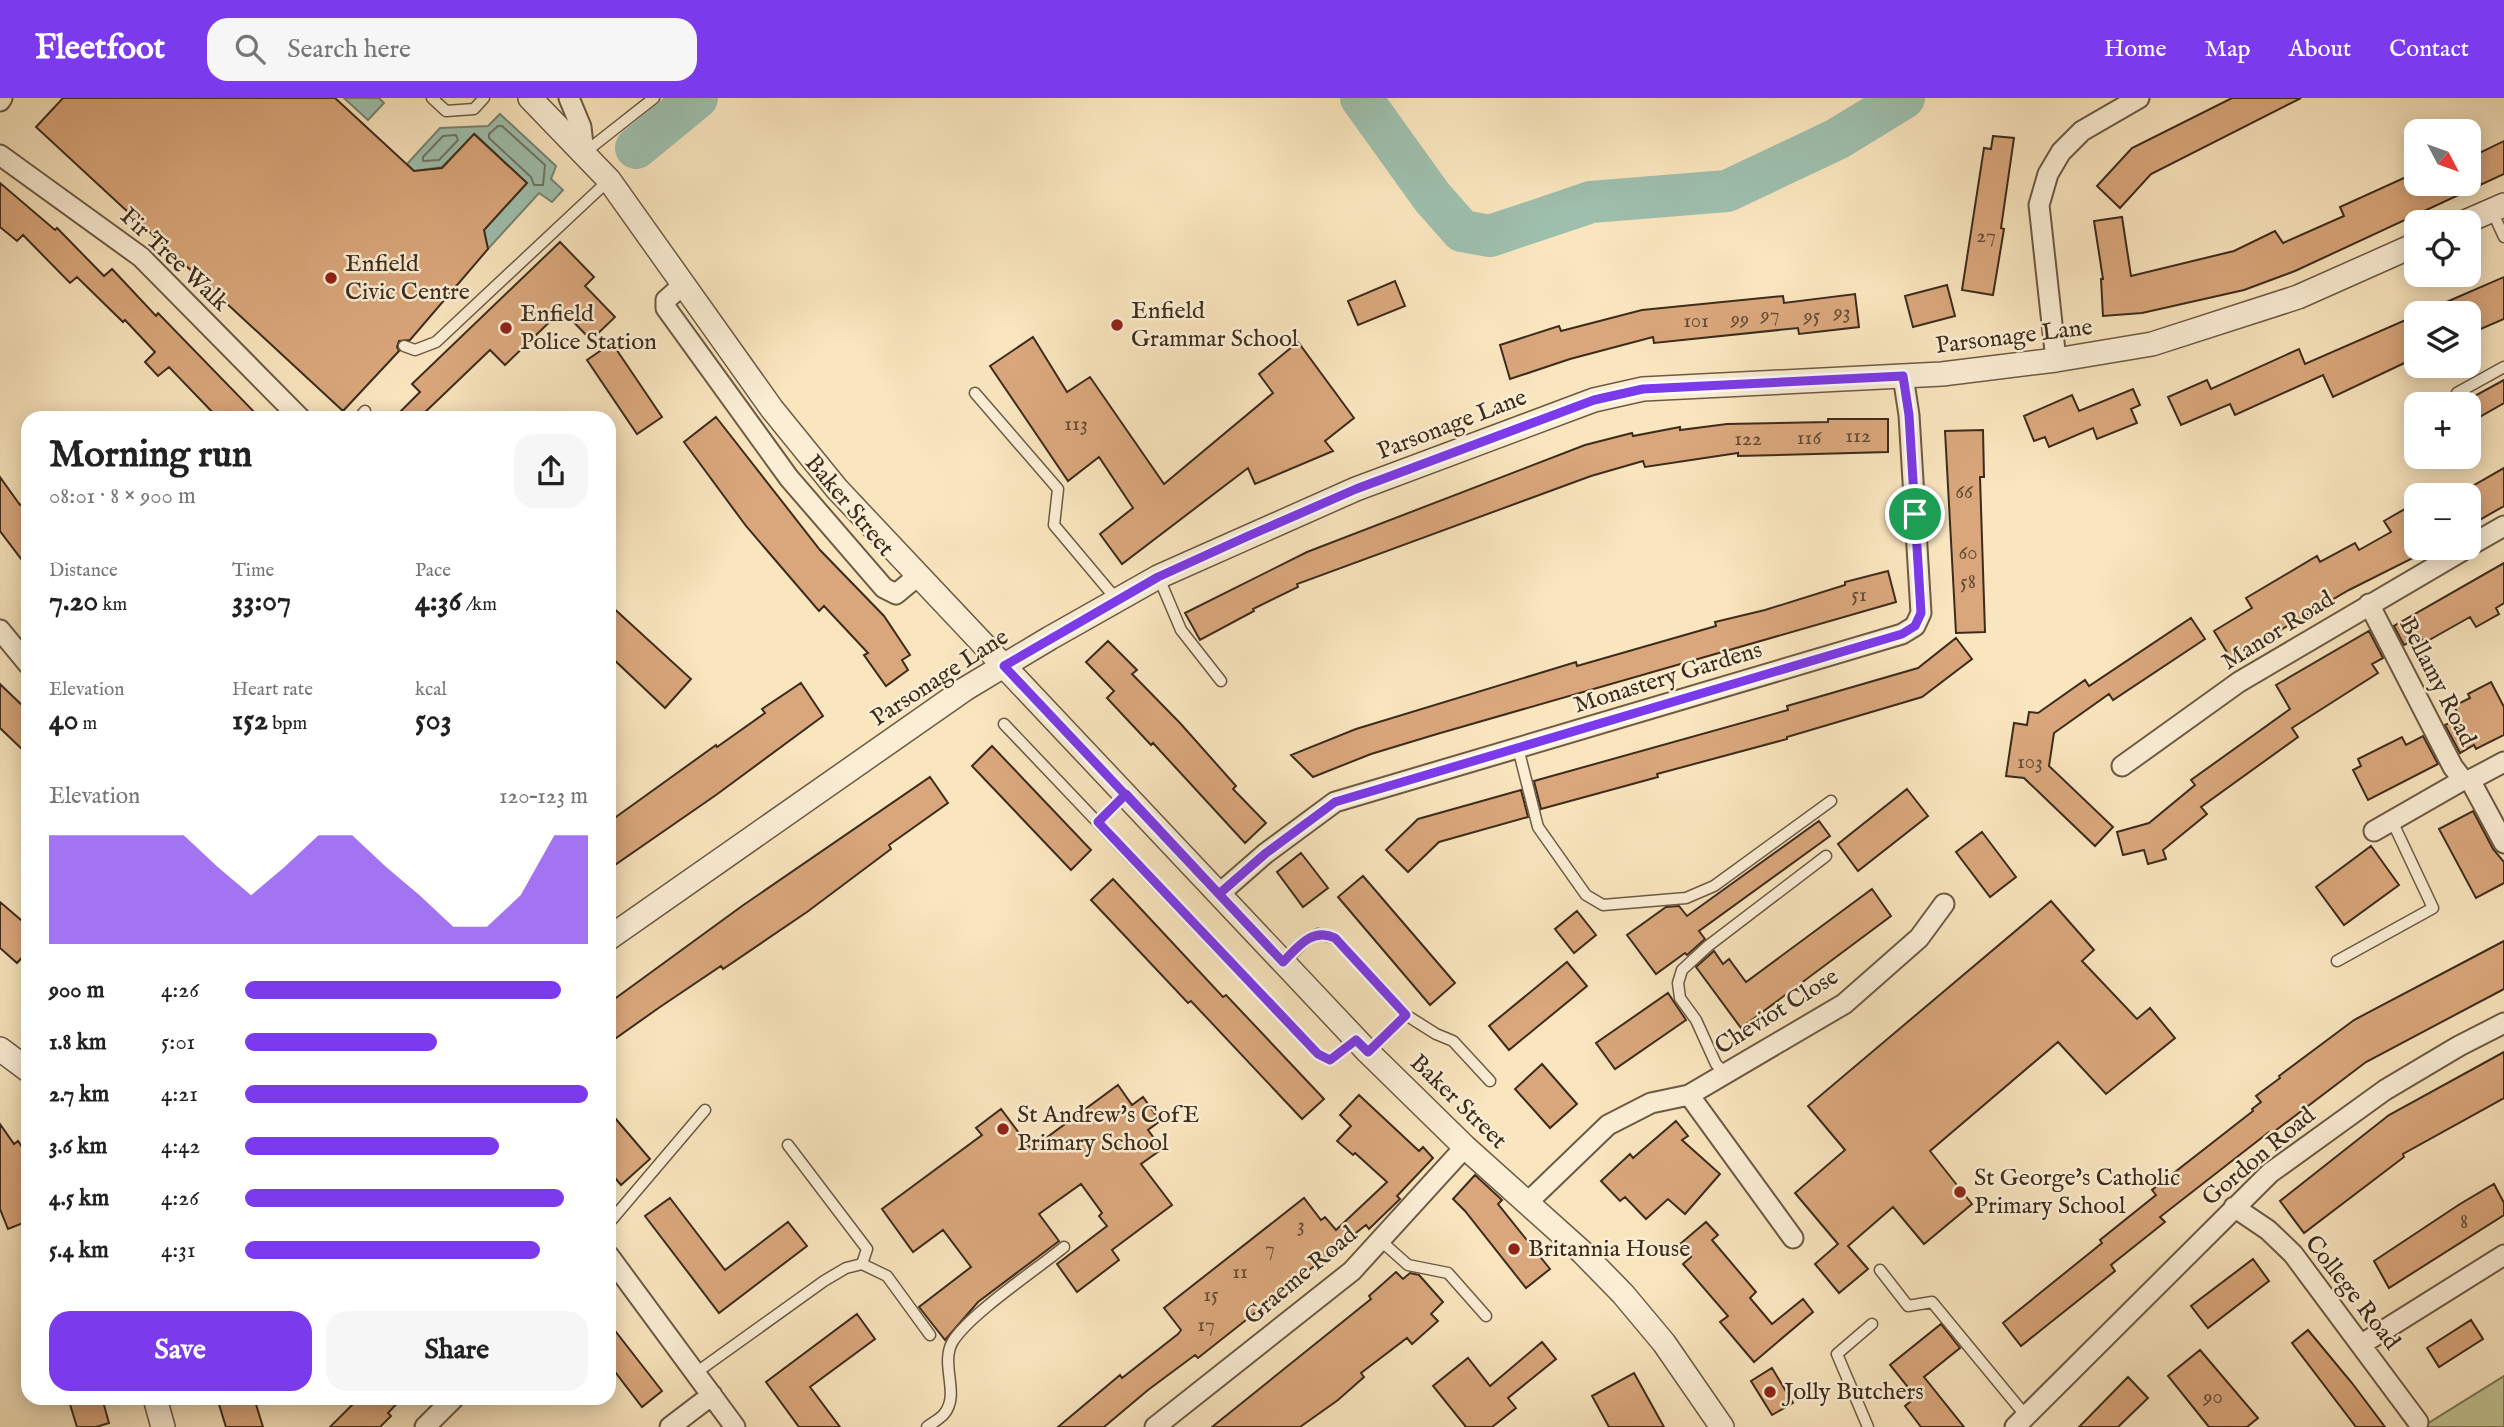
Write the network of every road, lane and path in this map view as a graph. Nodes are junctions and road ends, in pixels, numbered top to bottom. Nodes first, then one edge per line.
1 (432, 98) edge
2 (484, 98) edge
3 (530, 98) edge
4 (569, 98) edge
5 (654, 98) edge
6 (2137, 99) edge
7 (584, 153) junction
8 (0, 155) edge
9 (609, 180) junction
10 (2498, 208) edge
11 (2481, 215) edge
12 (2504, 237) edge
13 (2404, 250) edge
14 (684, 284) junction
15 (404, 346) dead end
16 (2056, 360) junction
17 (2504, 368) edge
18 (1903, 376) junction
19 (2459, 392) edge
20 (975, 393) dead end
21 (772, 408) junction
22 (293, 411) edge
23 (749, 425) junction
24 (2504, 526) edge
25 (2481, 539) edge
26 (2445, 560) edge
27 (919, 575) junction
28 (1158, 577) junction
29 (1117, 600) junction
30 (2369, 604) junction
31 (0, 630) edge
32 (21, 656) edge
33 (1004, 666) junction
34 (1221, 681) dead end
35 (1004, 724) dead end
36 (1518, 748) junction
37 (2504, 762) edge
38 (2122, 766) dead end
39 (2467, 780) junction
40 (1126, 794) junction
41 (1831, 801) dead end
42 (2392, 821) junction
43 (1098, 822) junction
44 (2374, 831) dead end
45 (2504, 844) edge
46 (1826, 856) dead end
47 (1219, 894) junction
48 (1944, 904) dead end
49 (616, 933) edge
50 (2337, 961) dead end
51 (1283, 962) junction
52 (1406, 1015) junction
53 (2504, 1023) edge
54 (1362, 1046) junction
55 (0, 1049) edge
56 (21, 1065) edge
57 (1726, 1074) junction
58 (1490, 1081) dead end
59 (1689, 1095) junction
60 (705, 1111) dead end
61 (789, 1145) dead end
62 (1465, 1147) junction
63 (1527, 1203) junction
64 (2234, 1207) junction
65 (616, 1215) edge
66 (1793, 1238) dead end
67 (1381, 1241) junction
68 (1064, 1247) dead end
69 (2504, 1255) edge
70 (862, 1264) junction
71 (616, 1265) edge
72 (1880, 1270) dead end
73 (1486, 1316) dead end
74 (1872, 1324) dead end
75 (930, 1335) dead end
76 (2362, 1344) junction
77 (696, 1372) junction
78 (712, 1395) junction
79 (157, 1405) edge
80 (447, 1405) edge
81 (2021, 1421) edge
82 (2418, 1422) dead end
83 (163, 1427) edge
84 (425, 1427) edge
85 (670, 1427) edge
86 (735, 1427) edge
87 (927, 1427) edge
88 (1155, 1427) edge
89 (1722, 1427) edge
90 (1868, 1427) edge

1 - 2 lane
3 - 7 street, Baker Street
4 - 7 street
5 - 7 lane
6 - 16 street
7 - 9 street, Baker Street
8 - 22 street, Fir Tree Walk
9 - 14 street, Baker Street
9 - 15 lane
10 - 11 street
10 - 12 lane
13 - 16 street, Parsonage Lane
14 - 21 street, Baker Street
14 - 23 street, Baker Street
16 - 18 street, Parsonage Lane
17 - 19 lane
18 - 28 street, Parsonage Lane
18 - 36 street, Monastery Gardens
20 - 29 lane
21 - 23 street
21 - 27 street, Baker Street
23 - 27 street, Baker Street
24 - 25 street, Manor Road
26 - 30 street, Manor Road
27 - 33 street, Baker Street
28 - 29 street, Parsonage Lane
28 - 34 lane
29 - 33 street, Parsonage Lane
30 - 38 street, Manor Road
30 - 39 street, Bellamy Road
31 - 32 street
33 - 40 street, Baker Street
33 - 49 street, Parsonage Lane
35 - 43 lane
36 - 41 lane
36 - 47 street, Monastery Gardens
37 - 39 street
39 - 42 street
39 - 45 street, Bellamy Road
40 - 43 lane
40 - 47 street, Baker Street
42 - 44 street
42 - 50 lane
43 - 54 lane
46 - 57 lane
47 - 51 street, Baker Street
48 - 57 street, Cheviot Close
51 - 52 lane
51 - 54 street, Baker Street
52 - 54 lane
52 - 58 lane
53 - 64 street, Gordon Road
54 - 62 street, Baker Street
55 - 56 street
57 - 59 street, Cheviot Close
59 - 63 street, Cheviot Close
59 - 66 street
60 - 65 lane
61 - 70 lane
62 - 63 street, Baker Street
62 - 67 street, Graeme Road
63 - 89 street, Baker Street
64 - 76 street, College Road
64 - 81 street, Gordon Road
67 - 73 lane
67 - 88 street, Graeme Road
68 - 87 lane
69 - 76 street
70 - 75 lane
70 - 77 lane
71 - 77 street
72 - 81 lane
74 - 90 lane
76 - 82 street, College Road
77 - 78 street
78 - 85 street
78 - 86 street
79 - 83 street
80 - 84 street

